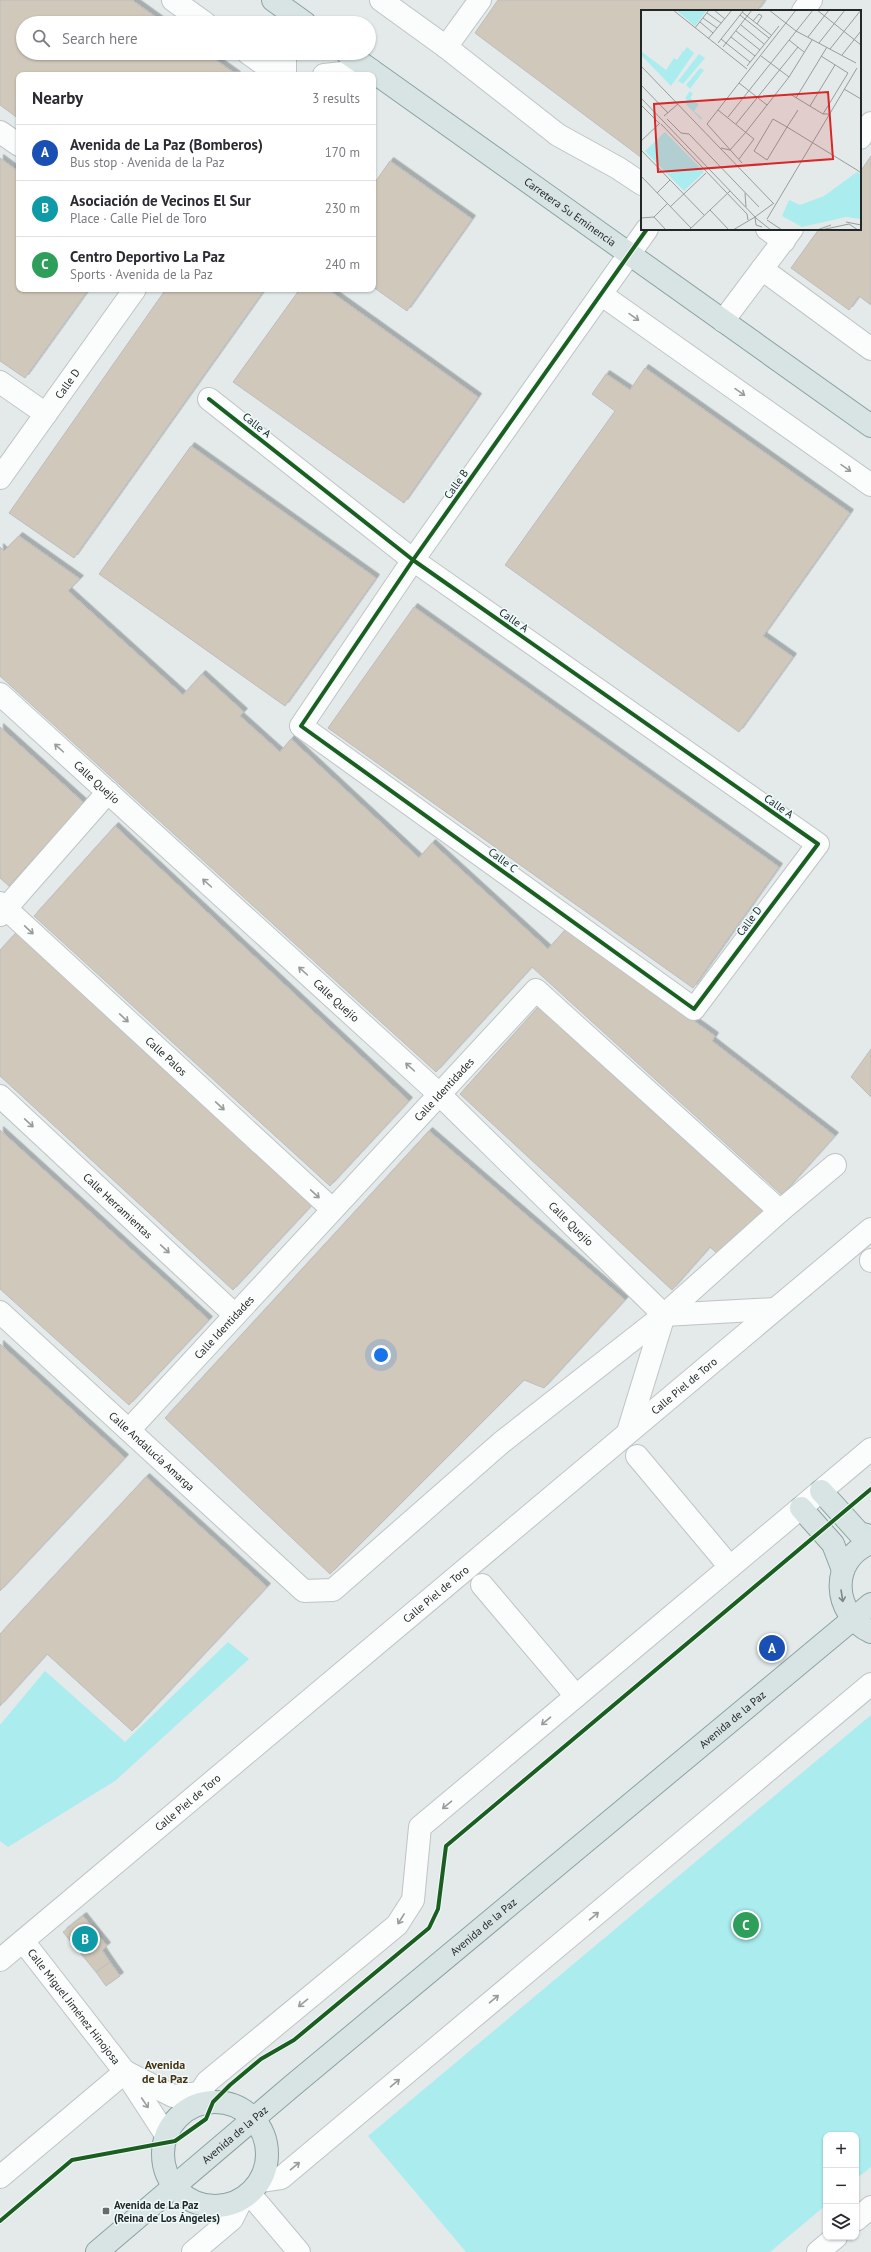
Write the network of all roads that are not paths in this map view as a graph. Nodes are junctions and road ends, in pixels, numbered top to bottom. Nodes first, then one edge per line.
1 (172, 0) edge
2 (380, 0) edge
3 (480, 0) edge
4 (811, 0) edge
5 (804, 10) edge
6 (281, 11) edge
7 (195, 16) edge
8 (291, 16) edge
9 (446, 47) junction
10 (258, 60) edge
11 (285, 60) edge
12 (357, 60) edge
13 (371, 70) junction
14 (275, 72) edge
15 (285, 72) edge
16 (352, 72) edge
17 (374, 72) edge
18 (376, 74) edge
19 (0, 132) edge
20 (16, 143) edge
21 (641, 183) edge
22 (646, 230) edge
23 (781, 233) edge
24 (629, 254) junction
25 (762, 269) junction
26 (133, 292) edge
27 (602, 295) junction
28 (723, 321) junction
29 (871, 350) edge
30 (0, 382) edge
31 (209, 399) dead end
32 (46, 414) junction
33 (871, 426) edge
34 (0, 478) edge
35 (871, 486) edge
36 (413, 560) junction
37 (0, 694) edge
38 (301, 726) joint
39 (108, 792) junction
40 (818, 844) joint
41 (2, 909) edge
42 (694, 1009) joint
43 (439, 1094) junction
44 (0, 1096) edge
45 (835, 1165) dead end
46 (332, 1210) junction
47 (780, 1211) junction
48 (871, 1229) edge
49 (775, 1309) junction
50 (0, 1312) edge
51 (235, 1315) junction
52 (664, 1315) junction
53 (129, 1430) junction
54 (628, 1432) junction
55 (871, 1449) edge
56 (637, 1456) dead end
57 (821, 1491) junction
58 (801, 1508) junction
59 (871, 1536) edge
60 (871, 1543) edge
61 (730, 1567) junction
62 (843, 1570) junction
63 (482, 1585) dead end
64 (871, 1604) edge
65 (852, 1620) junction
66 (871, 1632) edge
67 (871, 1684) edge
68 (576, 1696) junction
69 (23, 1941) junction
70 (0, 1960) edge
71 (124, 2072) junction
72 (201, 2098) junction
73 (254, 2119) junction
74 (166, 2135) junction
75 (0, 2177) edge
76 (174, 2187) junction
77 (251, 2191) junction
78 (871, 2207) edge
79 (859, 2217) edge
80 (832, 2240) edge
81 (97, 2252) edge
82 (193, 2252) edge
83 (299, 2252) edge
84 (818, 2252) edge

1 - 7 street
2 - 9 street
3 - 9 street
4 - 5 street
6 - 8 main road
9 - 21 street
10 - 14 street
11 - 15 street
12 - 13 main road, Carretera Su Eminencia
13 - 16 street
13 - 17 main road, Carretera Su Eminencia
18 - 24 main road, Carretera Su Eminencia
19 - 20 street
22 - 24 street, Calle B
23 - 25 street
24 - 27 street, Calle B
24 - 28 main road, Carretera Su Eminencia
25 - 28 street
25 - 29 street
26 - 32 street, Calle D
27 -> 35 street
27 - 36 street, Calle B
28 - 33 main road, Carretera Su Eminencia
30 - 32 street
31 - 36 street, Calle A
32 - 34 street, Calle D
36 - 38 street, Calle B
36 - 40 street, Calle A
39 -> 37 street, Calle Quejío
38 - 42 street, Calle C
39 - 41 street
43 -> 39 street, Calle Quejío
40 - 42 street, Calle D
41 -> 46 street, Calle Palos
43 - 46 street, Calle Identidades
43 - 47 street, Calle Identidades
43 - 52 street, Calle Quejío
44 -> 51 street, Calle Herramientas
45 - 47 street
46 - 51 street, Calle Identidades
47 - 52 street
48 - 49 street, Calle Piel de Toro
49 - 52 street
49 - 54 street, Calle Piel de Toro
50 - 53 street, Calle Andalucía Amarga
51 - 53 street, Calle Identidades
52 - 53 street, Calle Andalucía Amarga
52 - 54 street
54 - 69 street, Calle Piel de Toro
55 - 57 street
56 - 61 street
57 - 58 street
57 - 59 main road
58 - 61 street
58 - 62 main road
60 - 62 main road
61 - 68 street
62 -> 65 main road
63 - 68 street
64 - 65 main road, Avenida de la Paz
65 - 66 main road
65 - 73 main road, Avenida de la Paz
77 -> 67 street
68 -> 72 street
69 - 70 street, Calle Piel de Toro
69 - 71 street, Calle Miguel Jiménez Hinojosa
71 - 72 street, Calle Miguel Jiménez Hinojosa
71 -> 74 street, Calle Miguel Jiménez Hinojosa
71 - 75 street
72 - 73 main road
72 - 74 main road
73 - 76 main road, Avenida de la Paz
73 - 77 main road
74 - 76 main road
76 - 77 main road
76 - 81 main road, Avenida de la Paz
77 - 82 street
77 - 83 street
78 - 79 street
80 - 84 street

